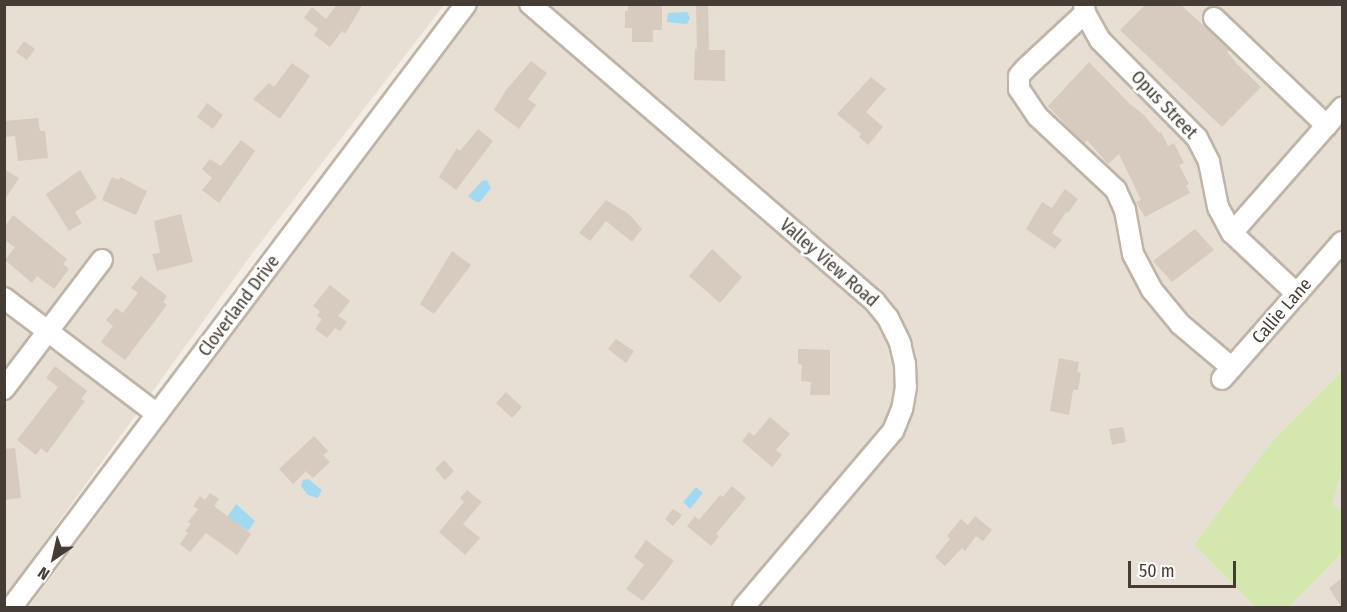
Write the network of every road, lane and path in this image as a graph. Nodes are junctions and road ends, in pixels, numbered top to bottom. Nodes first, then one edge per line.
1 (466, 4) edge
2 (530, 4) edge
3 (1084, 9) edge
4 (1214, 18) dead end
5 (1342, 108) edge
6 (1327, 126) junction
7 (1232, 233) junction
8 (1342, 242) edge
9 (102, 260) dead end
10 (1297, 294) junction
11 (4, 298) edge
12 (48, 332) junction
13 (4, 388) edge
14 (157, 414) junction
15 (11, 608) edge
16 (743, 608) edge

1 - 14 street, Cloverland Drive
2 - 16 street, Valley View Road
3 - 7 street, Opus Street
3 - 10 street, Callie Lane
4 - 6 street
5 - 6 street
6 - 7 street
7 - 10 street, Opus Street
8 - 10 street, Callie Lane
9 - 12 street
11 - 12 street
12 - 13 street
12 - 14 street
14 - 15 street, Cloverland Drive

